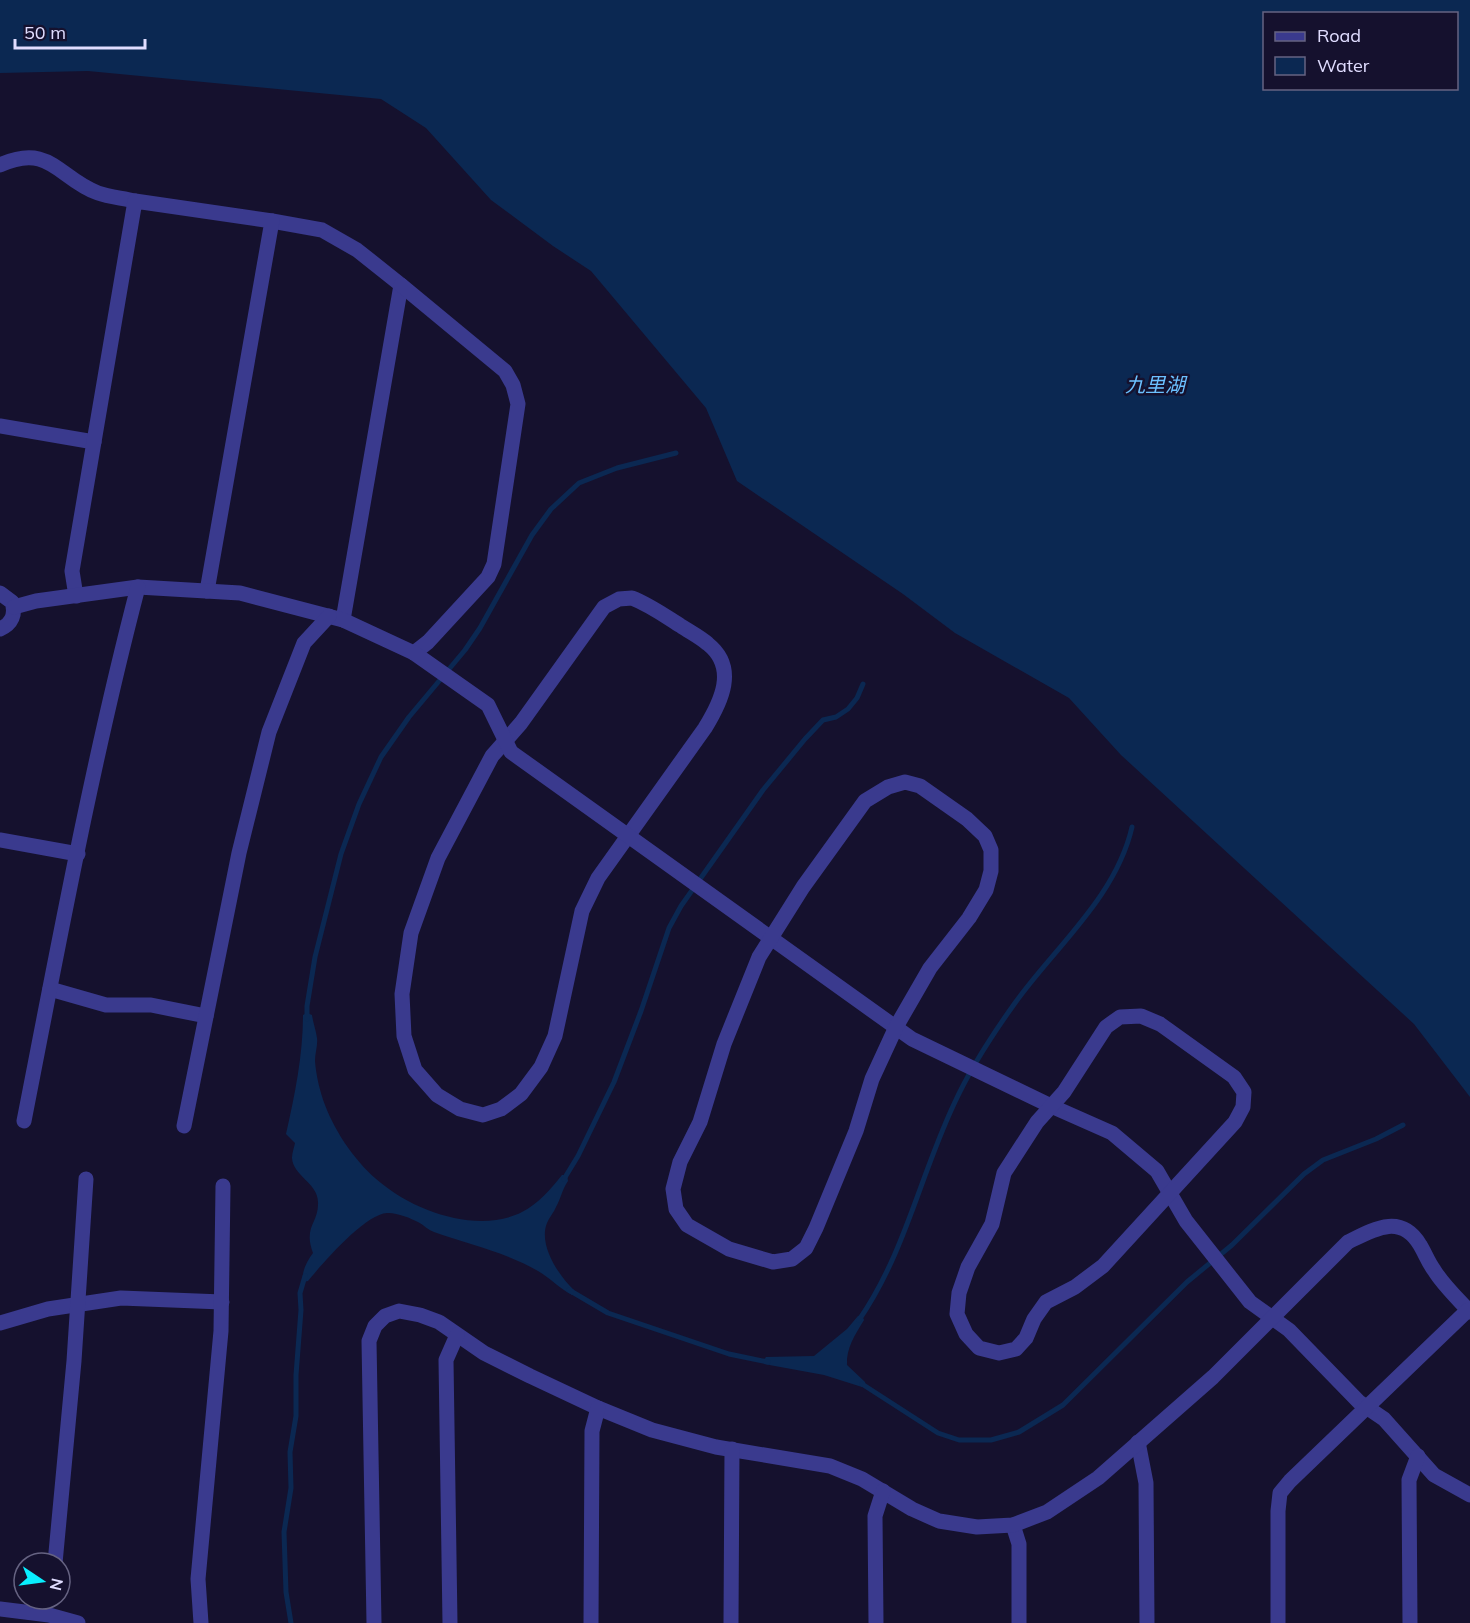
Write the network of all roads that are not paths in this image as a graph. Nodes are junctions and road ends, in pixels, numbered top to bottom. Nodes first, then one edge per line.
1 (0, 165) edge
2 (135, 201) junction
3 (272, 221) junction
4 (401, 285) junction
5 (0, 426) edge
6 (94, 442) junction
7 (138, 587) junction
8 (207, 591) junction
9 (0, 593) edge
10 (76, 596) junction
11 (14, 608) junction
12 (336, 618) junction
13 (0, 629) edge
14 (414, 653) junction
15 (506, 741) junction
16 (627, 835) junction
17 (0, 840) edge
18 (78, 854) junction
19 (771, 938) junction
20 (50, 989) junction
21 (206, 1016) junction
22 (896, 1027) junction
23 (1051, 1106) junction
24 (24, 1121) dead end
25 (184, 1126) dead end
26 (86, 1179) dead end
27 (223, 1186) dead end
28 (1170, 1192) junction
29 (222, 1302) junction
30 (78, 1305) junction
31 (1469, 1311) edge
32 (1272, 1318) junction
33 (0, 1323) edge
34 (458, 1335) junction
35 (1367, 1407) junction
36 (598, 1408) junction
37 (1138, 1442) junction
38 (732, 1449) junction
39 (1418, 1456) junction
40 (883, 1491) junction
41 (1470, 1496) edge
42 (1013, 1525) junction
43 (56, 1551) edge
44 (0, 1609) edge
45 (50, 1611) edge
46 (50, 1615) junction
47 (78, 1623) edge
48 (201, 1623) edge
49 (374, 1623) edge
50 (450, 1623) edge
51 (591, 1623) edge
52 (731, 1623) edge
53 (876, 1623) edge
54 (1019, 1623) edge
55 (1147, 1623) edge
56 (1278, 1623) edge
57 (1410, 1623) edge

1 - 2 street
2 - 3 street
2 - 6 street
3 - 4 street
3 - 8 street
4 - 12 street
4 - 14 street
5 - 6 street
6 - 10 street
7 - 8 street
7 - 10 street
7 - 18 street
8 - 12 street
9 - 11 street
10 - 11 street
11 - 13 street
12 - 14 street
12 - 21 street
14 - 15 street
15 - 16 street
15 - 16 street
15 - 16 street
16 - 19 street
17 - 18 street
18 - 20 street
19 - 22 street
19 - 22 street
19 - 22 street
20 - 21 street
20 - 24 street
21 - 25 street
22 - 23 street
23 - 28 street
23 - 28 street
23 - 28 street
26 - 30 street
27 - 29 street
28 - 32 street
29 - 30 street
29 - 48 street
30 - 33 street
30 - 43 street
31 - 32 street
31 - 35 street
32 - 35 street
32 - 37 street
34 - 36 street
34 - 49 street
34 - 50 street
35 - 39 street
35 - 56 street
36 - 38 street
36 - 51 street
37 - 42 street
37 - 55 street
38 - 40 street
38 - 52 street
39 - 41 street
39 - 57 street
40 - 42 street
40 - 53 street
42 - 54 street
44 - 46 street
45 - 46 street
46 - 47 street

